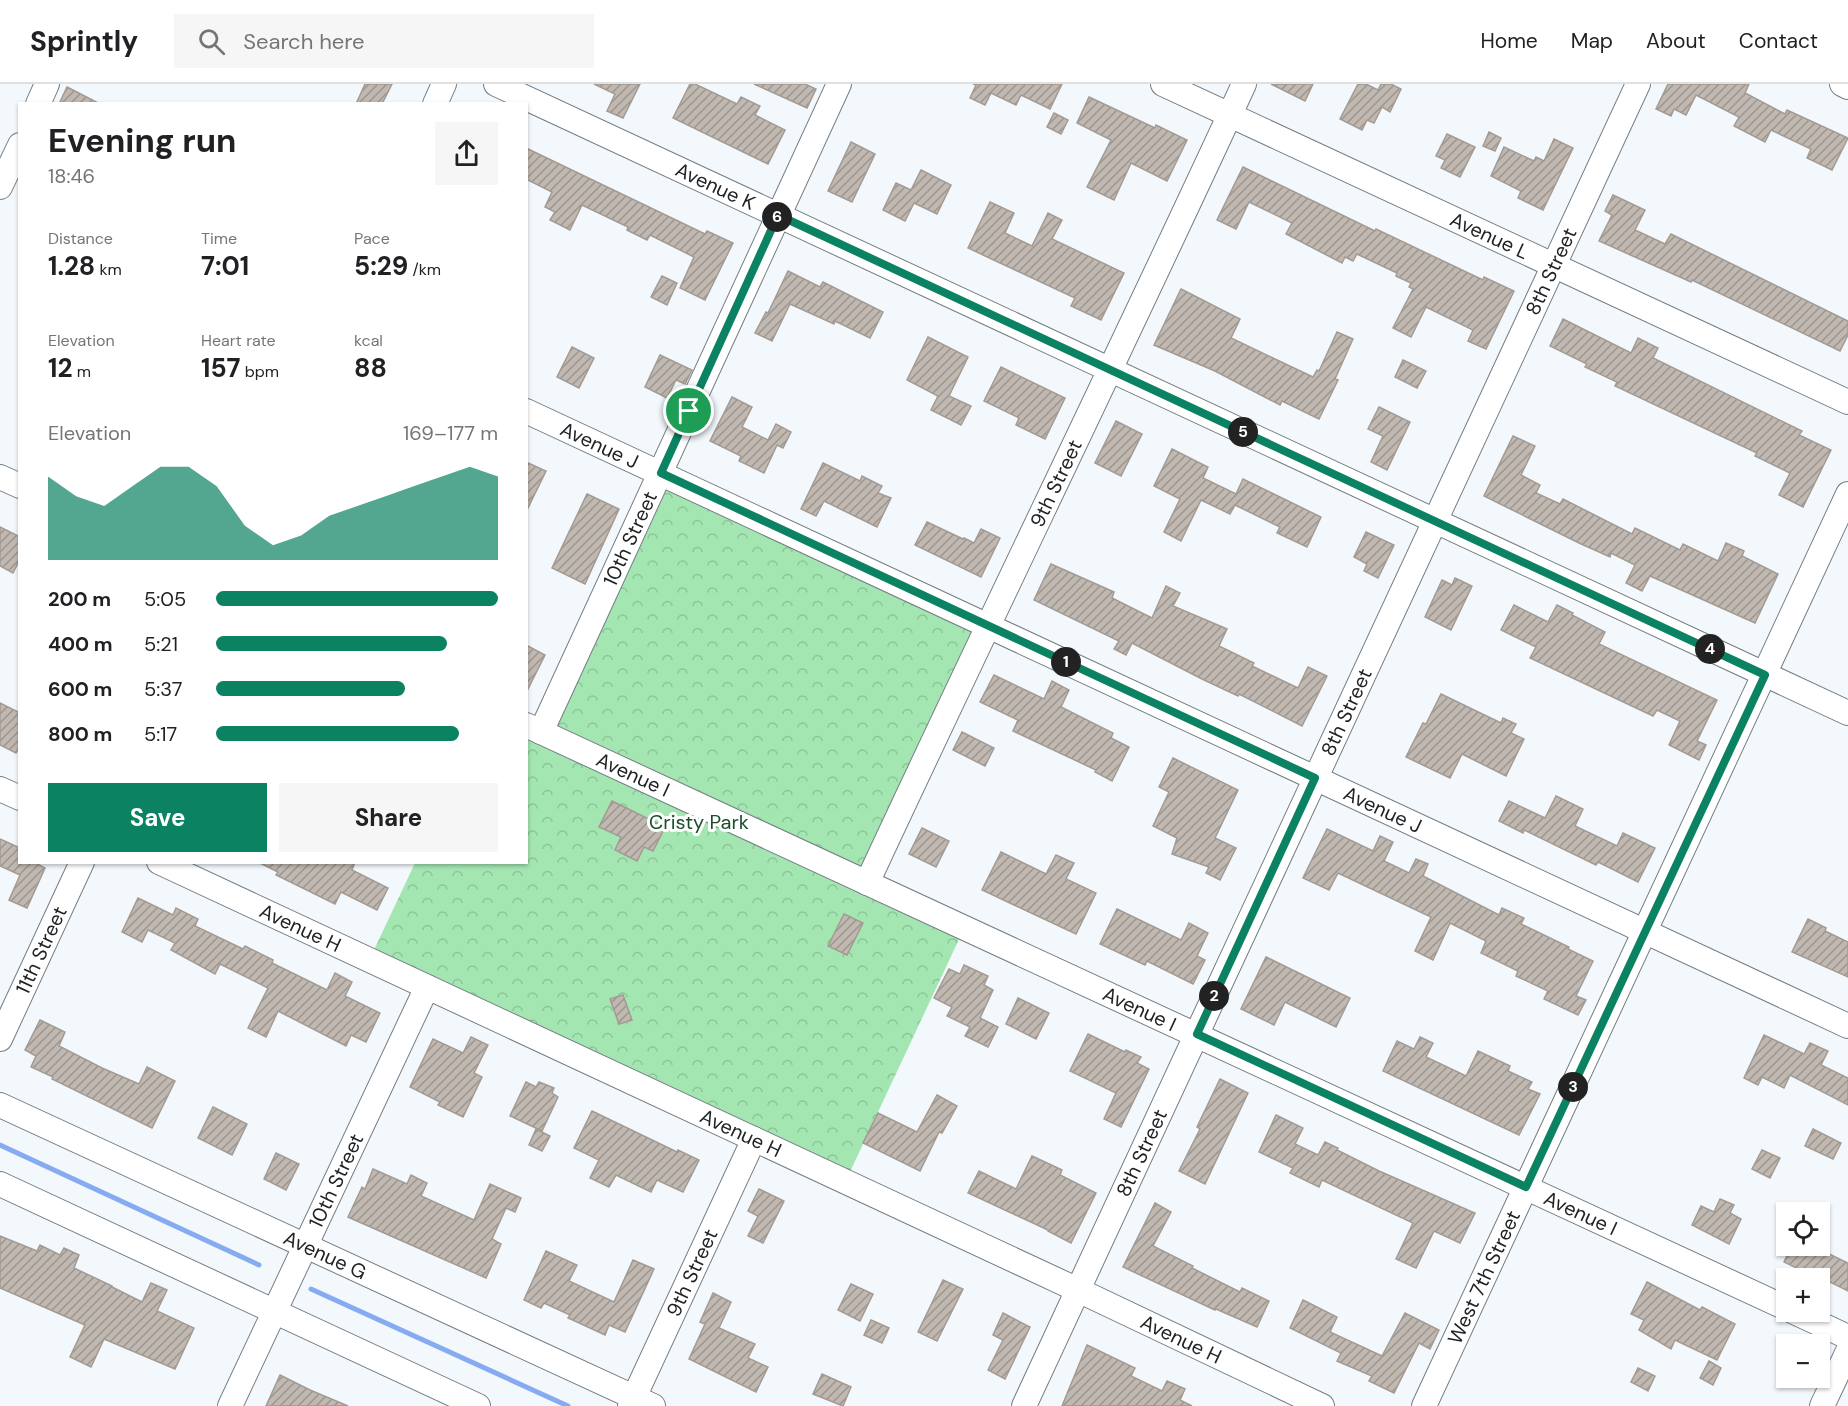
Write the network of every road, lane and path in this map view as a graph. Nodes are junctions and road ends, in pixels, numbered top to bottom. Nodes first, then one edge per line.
1 (47, 84) edge
2 (444, 84) edge
3 (496, 84) edge
4 (839, 84) edge
5 (1163, 84) edge
6 (1244, 84) edge
7 (1638, 84) edge
8 (1842, 84) edge
9 (1848, 87) edge
10 (39, 102) edge
11 (436, 102) edge
12 (1230, 115) junction
13 (18, 150) edge
14 (7, 175) edge
15 (778, 215) junction
16 (1553, 267) junction
17 (1111, 370) junction
18 (1848, 402) edge
19 (528, 412) edge
20 (661, 473) junction
21 (0, 477) edge
22 (18, 485) edge
23 (1848, 494) edge
24 (1434, 521) junction
25 (987, 626) junction
26 (1765, 675) junction
27 (1848, 713) edge
28 (534, 729) edge
29 (1315, 778) junction
30 (0, 789) edge
31 (18, 797) edge
32 (81, 864) edge
33 (163, 864) edge
34 (867, 883) junction
35 (1645, 932) junction
36 (427, 987) junction
37 (1848, 1026) edge
38 (1197, 1034) junction
39 (0, 1039) edge
40 (0, 1105) edge
41 (754, 1139) junction
42 (0, 1184) edge
43 (1526, 1187) junction
44 (304, 1246) junction
45 (1078, 1290) junction
46 (1776, 1303) edge
47 (274, 1311) junction
48 (1816, 1322) edge
49 (1848, 1337) edge
50 (1848, 1351) edge
51 (639, 1403) edge
52 (230, 1406) edge
53 (478, 1406) edge
54 (1024, 1406) edge
55 (1323, 1406) edge
56 (1424, 1406) edge
57 (1822, 1406) edge

1 - 10 street
2 - 11 street
3 - 15 street, Avenue K
4 - 15 street, 10th Street
5 - 12 street, Avenue L
6 - 12 street, 9th Street
7 - 16 street, 8th Street
8 - 9 street
12 - 16 street, Avenue L
12 - 17 street, 9th Street
13 - 14 street
15 - 17 street, Avenue K
15 - 20 street, 10th Street
16 - 18 street, Avenue L
16 - 24 street, 8th Street
17 - 24 street, Avenue K
17 - 25 street, 9th Street
19 - 20 street, Avenue J
20 - 25 street, Avenue J
20 - 28 street, 10th Street
21 - 22 street
23 - 26 street, West 7th Street
24 - 26 street, Avenue K
24 - 29 street, 8th Street
25 - 29 street, Avenue J
25 - 34 street, 9th Street
26 - 27 street, Avenue K
26 - 35 street, West 7th Street
28 - 34 street, Avenue I
29 - 35 street, Avenue J
29 - 38 street, 8th Street
30 - 31 street
32 - 39 street, 11th Street
33 - 36 street, Avenue H
34 - 38 street, Avenue I
35 - 37 street, Avenue J
35 - 43 street, West 7th Street
36 - 41 street, Avenue H
36 - 44 street, 10th Street
38 - 43 street, Avenue I
38 - 45 street, 8th Street
40 - 44 street, Avenue G
41 - 45 street, Avenue H
41 - 51 street, 9th Street
42 - 47 street
43 - 46 street, Avenue I
43 - 56 street, West 7th Street
44 - 47 street, 10th Street
44 - 51 street, Avenue G
45 - 54 street, 8th Street
45 - 55 street, Avenue H
47 - 52 street, 10th Street
47 - 53 street
48 - 49 street
50 - 57 street

